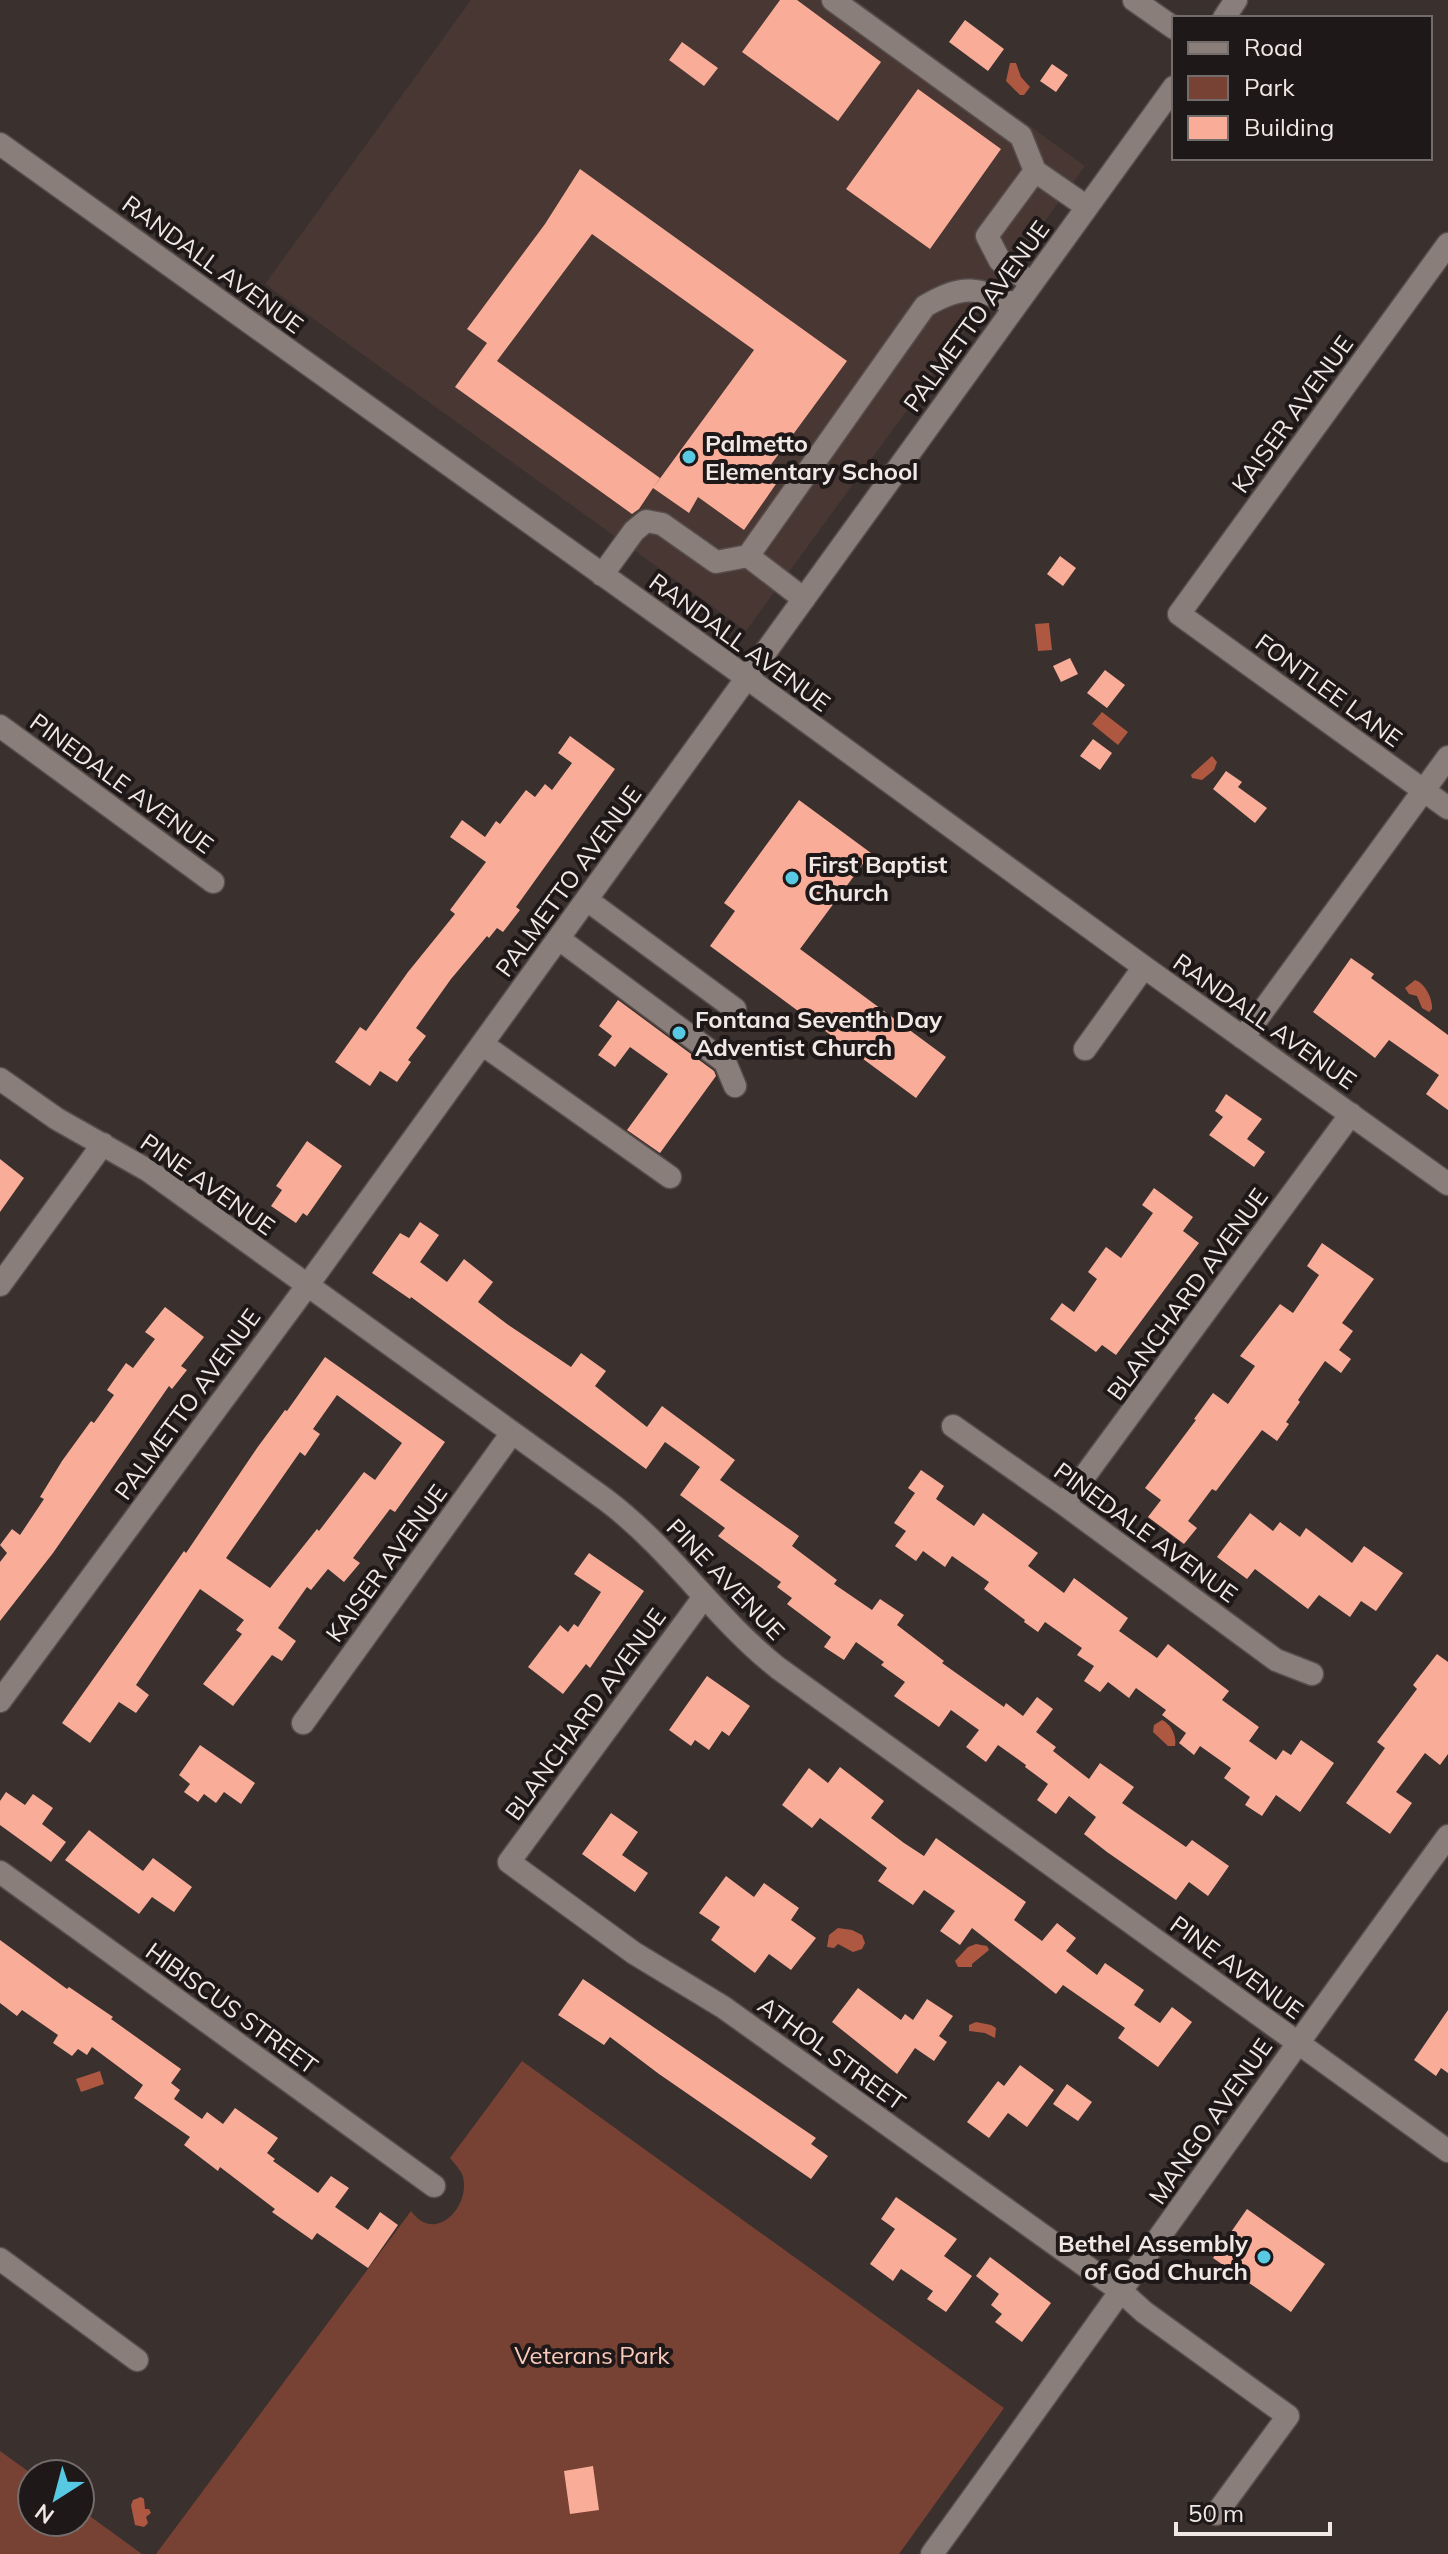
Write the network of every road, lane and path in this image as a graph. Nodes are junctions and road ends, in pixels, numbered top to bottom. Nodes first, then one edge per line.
1 (833, 0) edge
2 (1134, 0) edge
3 (1172, 27) edge
4 (1172, 90) edge
5 (0, 144) edge
6 (1035, 171) junction
7 (1087, 207) junction
8 (1448, 244) edge
9 (1032, 283) junction
10 (1016, 305) junction
11 (748, 556) junction
12 (602, 575) junction
13 (804, 599) junction
14 (1179, 614) joint
15 (747, 678) junction
16 (0, 726) edge
17 (1448, 757) edge
18 (1424, 791) junction
19 (1448, 808) edge
20 (213, 882) dead end
21 (587, 900) junction
22 (559, 939) junction
23 (1144, 967) junction
24 (735, 1009) dead end
25 (1243, 1038) junction
26 (482, 1044) junction
27 (1085, 1049) dead end
28 (0, 1079) edge
29 (735, 1086) dead end
30 (1351, 1114) junction
31 (103, 1144) junction
32 (670, 1177) dead end
33 (1448, 1184) edge
34 (0, 1285) edge
35 (307, 1286) junction
36 (953, 1426) dead end
37 (512, 1433) junction
38 (1064, 1504) junction
39 (704, 1597) junction
40 (1312, 1674) dead end
41 (0, 1701) edge
42 (303, 1723) dead end
43 (1448, 1836) edge
44 (509, 1862) joint
45 (0, 1872) edge
46 (1297, 2043) junction
47 (1448, 2151) edge
48 (434, 2186) dead end
49 (0, 2259) edge
50 (1122, 2292) junction
51 (137, 2360) dead end
52 (1216, 2514) dead end
53 (936, 2553) edge

1 - 6 street
2 - 3 street
4 - 7 street, PALMETTO AVENUE
5 - 12 street, RANDALL AVENUE
6 - 7 street
6 - 9 street
7 - 9 street, PALMETTO AVENUE
8 - 14 street, KAISER AVENUE
9 - 10 street, PALMETTO AVENUE
10 - 11 street
10 - 13 street, PALMETTO AVENUE
11 - 12 street
11 - 13 street
12 - 15 street, RANDALL AVENUE
13 - 15 street, PALMETTO AVENUE
14 - 18 street, FONTLEE LANE
15 - 21 street, PALMETTO AVENUE
15 - 23 street, RANDALL AVENUE
16 - 20 street, PINEDALE AVENUE
17 - 18 street
18 - 19 street, FONTLEE LANE
18 - 25 street
21 - 22 street, PALMETTO AVENUE
21 - 24 street
22 - 26 street, PALMETTO AVENUE
22 - 29 street
23 - 25 street, RANDALL AVENUE
23 - 27 street
25 - 30 street, RANDALL AVENUE
26 - 32 street
26 - 35 street, PALMETTO AVENUE
28 - 31 street, PINE AVENUE
30 - 33 street, RANDALL AVENUE
30 - 38 street, BLANCHARD AVENUE
31 - 34 street
31 - 35 street, PINE AVENUE
35 - 37 street, PINE AVENUE
35 - 41 street, PALMETTO AVENUE
36 - 38 street, PINEDALE AVENUE
37 - 39 street, PINE AVENUE
37 - 42 street, KAISER AVENUE
38 - 40 street, PINEDALE AVENUE
39 - 44 street, BLANCHARD AVENUE
39 - 46 street, PINE AVENUE
43 - 46 street, MANGO AVENUE
44 - 50 street, ATHOL STREET
45 - 48 street, HIBISCUS STREET
46 - 47 street, PINE AVENUE
46 - 50 street, MANGO AVENUE
49 - 51 street
50 - 52 street, ATHOL STREET
50 - 53 street, MANGO AVENUE

